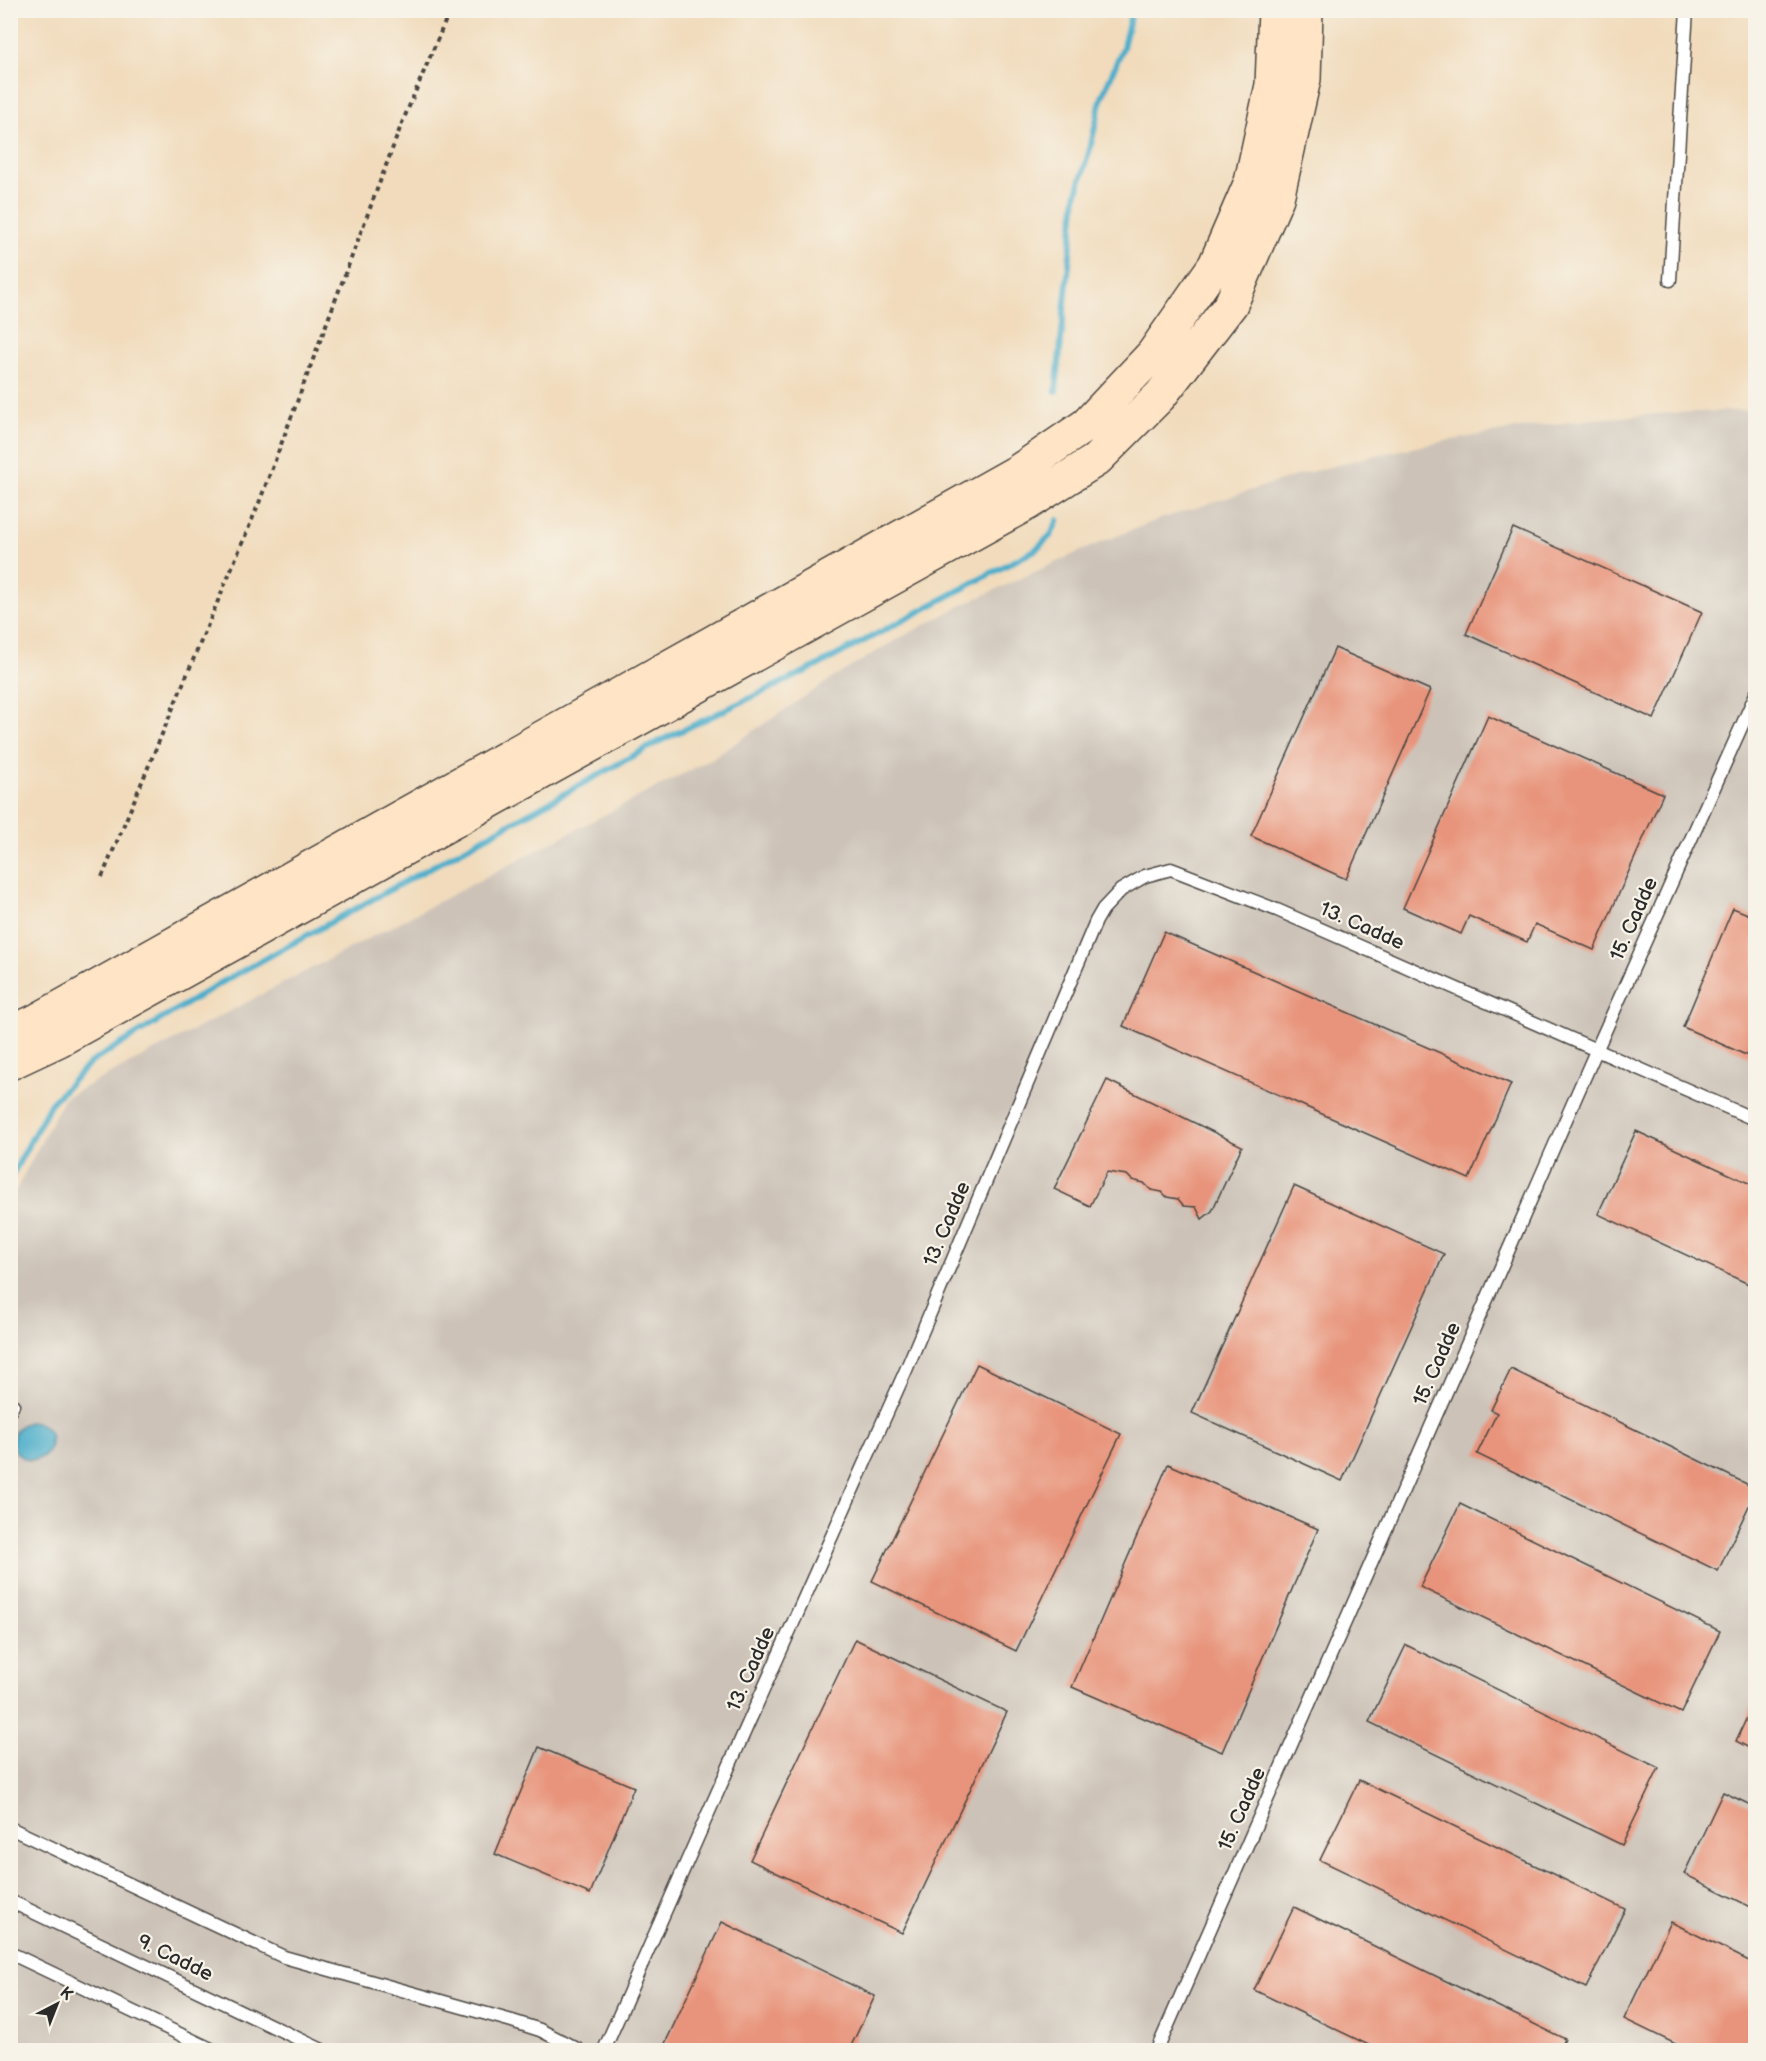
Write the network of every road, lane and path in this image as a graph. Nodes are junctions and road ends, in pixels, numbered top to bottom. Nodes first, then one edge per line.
1 (450, 10) edge
2 (1275, 10) edge
3 (1306, 10) edge
4 (1687, 10) edge
5 (1670, 280) dead end
6 (1755, 694) edge
7 (102, 877) dead end
8 (10, 1033) edge
9 (1596, 1051) junction
10 (10, 1063) edge
11 (1755, 1120) edge
12 (10, 1828) edge
13 (10, 1901) edge
14 (10, 1953) edge
15 (213, 2050) edge
16 (322, 2050) edge
17 (579, 2050) edge
18 (604, 2050) edge
19 (1157, 2050) edge

1 - 7 path
2 - 8 street
3 - 10 street
4 - 5 lane
6 - 9 lane, 15. Cadde
9 - 11 lane, 13. Cadde
9 - 18 lane, 13. Cadde
9 - 19 lane, 15. Cadde
12 - 17 lane
13 - 16 lane, 9. Cadde
14 - 15 lane

